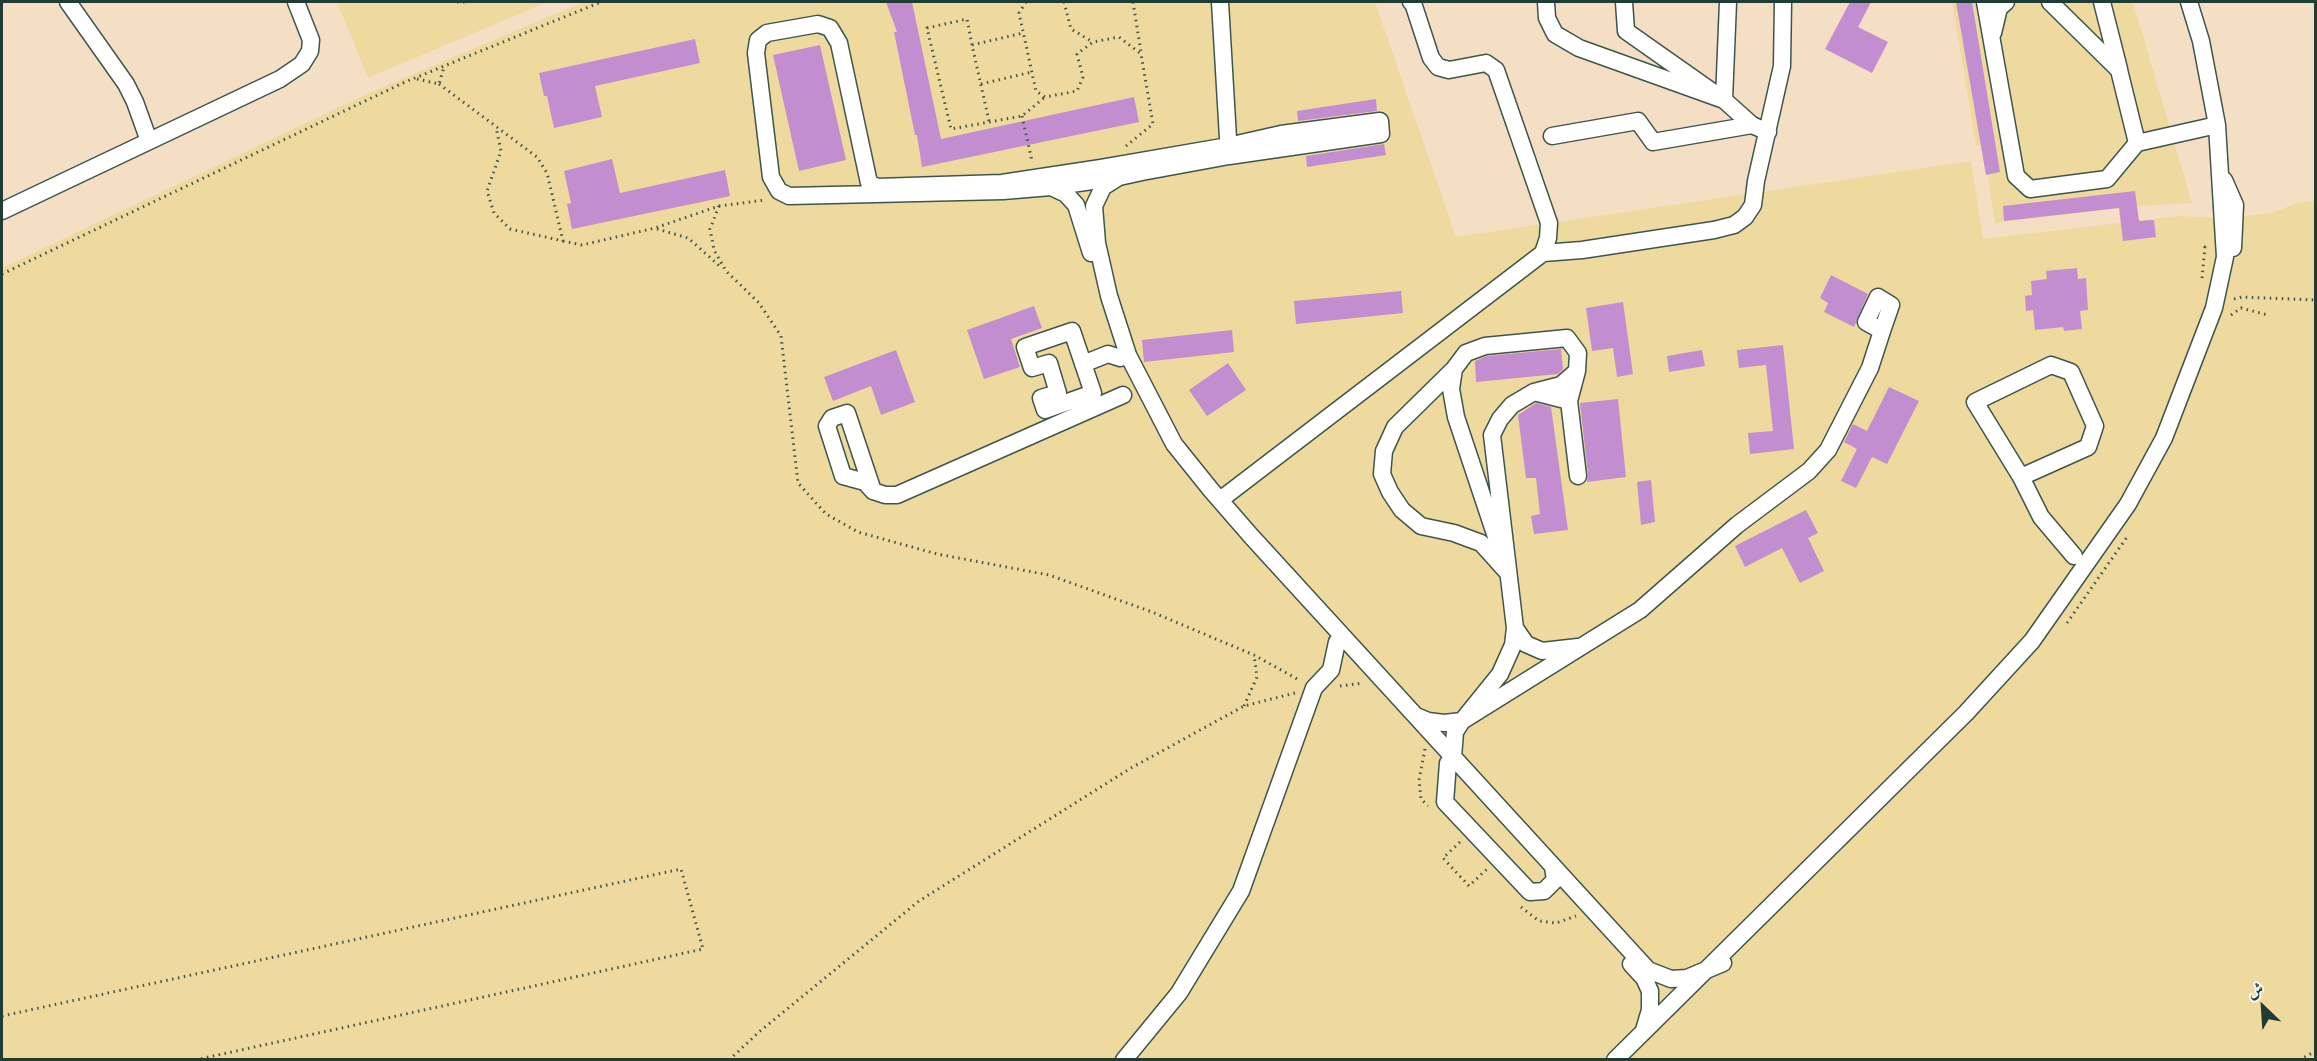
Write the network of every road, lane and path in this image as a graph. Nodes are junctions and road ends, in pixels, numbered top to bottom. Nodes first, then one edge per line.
1 (68, 2) edge
2 (296, 2) edge
3 (458, 2) edge
4 (466, 2) edge
5 (601, 2) edge
6 (1026, 2) edge
7 (1064, 2) edge
8 (1133, 2) edge
9 (1220, 2) edge
10 (1411, 2) edge
11 (1546, 2) edge
12 (1624, 2) edge
13 (1727, 2) edge
14 (1783, 2) edge
15 (1985, 2) edge
16 (2006, 2) edge
17 (2050, 2) edge
18 (2102, 2) edge
19 (2189, 2) edge
20 (1023, 33) junction
21 (1992, 40) junction
22 (1093, 42) junction
23 (972, 45) junction
24 (1141, 54) junction
25 (444, 66) junction
26 (2119, 70) junction
27 (1032, 72) junction
28 (415, 78) junction
29 (440, 84) junction
30 (981, 84) junction
31 (1045, 97) junction
32 (1724, 100) junction
33 (1022, 116) junction
34 (989, 122) junction
35 (1153, 124) dead end
36 (1752, 125) junction
37 (2217, 125) junction
38 (496, 127) junction
39 (1768, 132) junction
40 (1552, 136) dead end
41 (148, 141) junction
42 (2137, 143) junction
43 (1229, 151) junction
44 (2221, 171) junction
45 (1119, 177) junction
46 (1035, 178) junction
47 (1051, 187) junction
48 (789, 196) junction
49 (719, 206) junction
50 (2, 211) edge
51 (655, 228) junction
52 (563, 241) junction
53 (1542, 253) junction
54 (2225, 257) junction
55 (726, 271) junction
56 (2, 274) edge
57 (2201, 284) dead end
58 (2316, 300) edge
59 (2223, 303) junction
60 (1882, 330) dead end
61 (1114, 351) junction
62 (1083, 364) junction
63 (1454, 369) junction
64 (1578, 371) junction
65 (1127, 389) junction
66 (1534, 392) junction
67 (1569, 401) junction
68 (1578, 476) dead end
69 (2021, 477) junction
70 (873, 491) dead end
71 (1220, 500) junction
72 (2074, 556) junction
73 (2092, 556) junction
74 (1508, 573) junction
75 (2077, 577) junction
76 (1515, 628) junction
77 (1337, 642) junction
78 (1582, 646) junction
79 (1254, 655) junction
80 (1373, 682) junction
81 (1314, 688) junction
82 (1244, 706) junction
83 (1416, 716) junction
84 (1462, 721) junction
85 (1450, 760) junction
86 (1554, 873) junction
87 (1715, 966) junction
88 (2, 1016) edge
89 (1643, 1036) junction
90 (2316, 1051) edge
91 (195, 1059) edge
92 (729, 1059) edge
93 (1124, 1059) edge
94 (1615, 1059) edge
95 (1625, 1059) edge
96 (2300, 1059) edge

1 - 41 street
2 - 41 street
3 - 4 path
5 - 25 path
6 - 20 path
7 - 22 path
8 - 24 path
9 - 43 street
10 - 53 street
11 - 32 street
12 - 32 street
13 - 32 street
14 - 39 street
15 - 21 street
16 - 21 street
17 - 26 street
18 - 26 street
19 - 37 street
20 - 23 path
20 - 27 path
21 - 42 street
22 - 24 path
22 - 31 path
23 - 30 path
23 - 34 path
24 - 35 path
25 - 28 path
25 - 29 path
26 - 42 street
27 - 30 path
27 - 31 path
28 - 29 path
28 - 56 path
29 - 38 path
30 - 34 path
31 - 33 path
32 - 36 street
33 - 34 path
33 - 46 path
36 - 39 street
36 - 40 street
37 - 42 street
37 - 44 street
38 - 52 path
38 - 52 path
39 - 53 street
41 - 50 street
43 - 43 street
43 - 45 street
43 - 46 street
44 - 54 street
44 - 59 street
45 - 47 street
45 - 71 street
46 - 48 street
47 - 48 street
47 - 61 street
48 - 49 path
49 - 51 path
49 - 55 path
51 - 52 path
51 - 55 path
53 - 71 street
54 - 57 path
54 - 73 street
55 - 79 path
58 - 59 path
59 - 87 street
60 - 78 street
61 - 62 street
61 - 65 street
62 - 62 street
63 - 64 street
63 - 74 street
63 - 74 street
64 - 66 street
64 - 67 street
65 - 70 street
65 - 77 street
66 - 67 street
66 - 74 street
67 - 68 street
69 - 69 street
69 - 72 street
71 - 83 street
72 - 73 street
72 - 75 street
73 - 75 street
74 - 76 street
75 - 87 street
76 - 78 street
76 - 84 street
77 - 80 street
77 - 81 street
78 - 84 street
79 - 81 path
79 - 82 path
80 - 81 path
80 - 85 street
81 - 82 path
81 - 93 street
82 - 92 path
83 - 84 street
83 - 85 street
84 - 85 street
85 - 86 street
85 - 86 street
86 - 87 street
86 - 89 street
87 - 89 street
88 - 91 path
89 - 94 street
89 - 95 street
90 - 96 path

